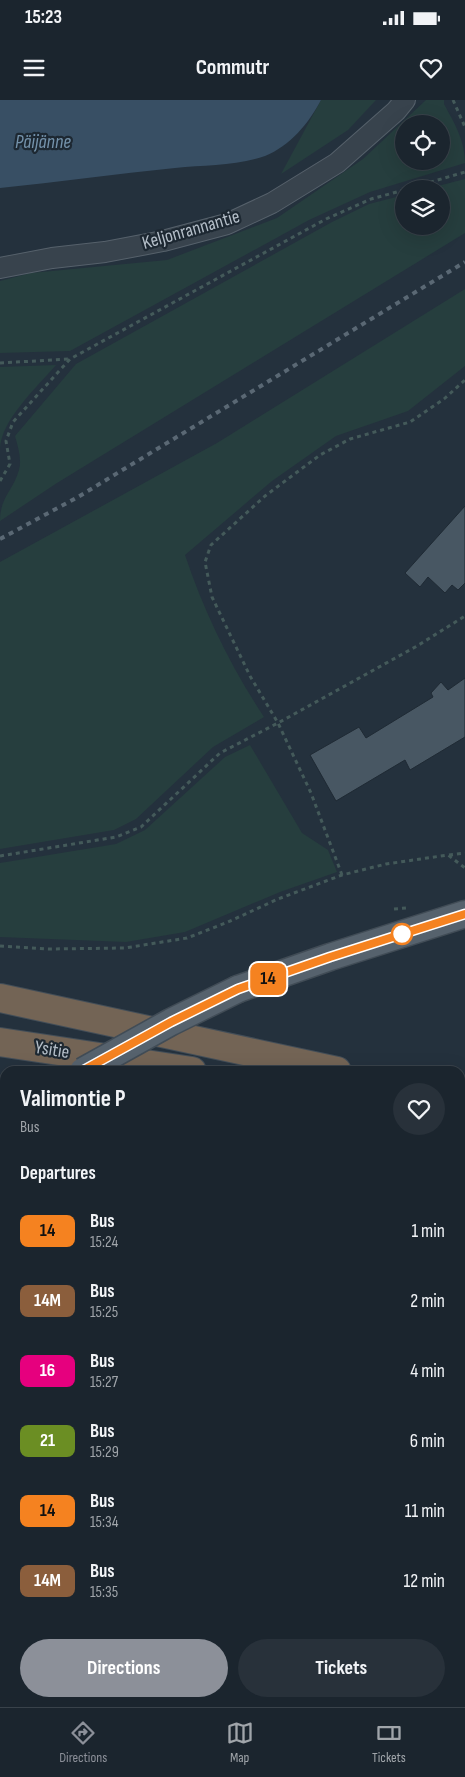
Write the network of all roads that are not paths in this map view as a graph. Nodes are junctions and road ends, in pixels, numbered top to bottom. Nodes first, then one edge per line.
1 (405, 100) edge
2 (0, 268) edge
3 (465, 914) edge
4 (0, 998) edge
5 (0, 1042) edge
6 (91, 1066) edge
7 (159, 1066) edge
8 (313, 1066) edge

1 - 2 street, Keljonrannantie
3 - 6 main road, bridge
4 - 8 highway
5 - 7 highway, Ysitie

